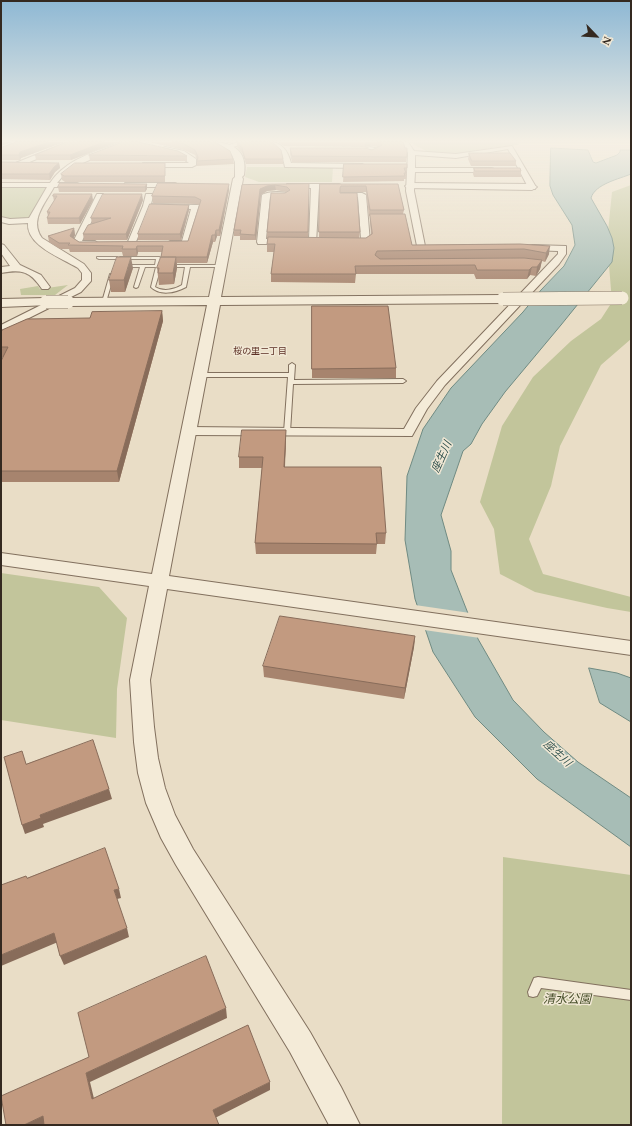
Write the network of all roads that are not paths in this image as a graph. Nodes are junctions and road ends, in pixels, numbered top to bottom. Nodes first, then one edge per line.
1 (50, 195) edge
2 (147, 195) edge
3 (234, 195) edge
4 (316, 195) junction
5 (408, 195) edge
6 (100, 196) edge
7 (147, 206) junction
8 (1, 219) edge
9 (32, 220) junction
10 (343, 242) edge
11 (102, 244) edge
12 (131, 244) edge
13 (162, 244) edge
14 (1, 247) edge
15 (445, 249) edge
16 (524, 249) edge
17 (99, 258) dead end
18 (115, 264) junction
19 (538, 264) edge
20 (143, 266) junction
21 (158, 266) junction
22 (188, 266) junction
23 (220, 266) junction
24 (17, 267) junction
25 (552, 267) junction
26 (1, 270) edge
27 (45, 287) dead end
28 (136, 287) dead end
29 (626, 298) edge
30 (214, 301) junction
31 (1, 302) edge
32 (98, 304) junction
33 (1, 329) edge
34 (292, 365) dead end
35 (199, 374) junction
36 (292, 375) junction
37 (403, 381) dead end
38 (291, 382) junction
39 (188, 431) junction
40 (287, 432) junction
41 (1, 559) edge
42 (159, 580) junction
43 (631, 648) edge
44 (533, 992) dead end
45 (631, 995) edge
46 (344, 1125) edge

1 - 9 street
2 - 7 street
3 - 23 street
4 - 4 street
4 - 10 street
5 - 15 street
6 - 11 street
7 - 12 street
7 - 13 street
8 - 9 street
9 - 33 street
14 - 24 street
16 - 25 street
17 - 18 lane
18 - 20 lane
18 - 21 lane
18 - 32 lane
19 - 25 street
20 - 21 lane
20 - 28 lane
21 - 22 lane
21 - 22 lane
22 - 23 lane
23 - 30 street
24 - 26 street
24 - 27 street
25 - 40 street
29 - 30 street, bridge
30 - 32 street
30 - 35 street
31 - 32 street, bridge
34 - 36 lane
35 - 36 lane
35 - 39 street
36 - 38 lane
37 - 38 lane
38 - 40 lane
39 - 40 street
39 - 42 street
41 - 42 street
42 - 43 street
42 - 46 street
44 - 45 lane

